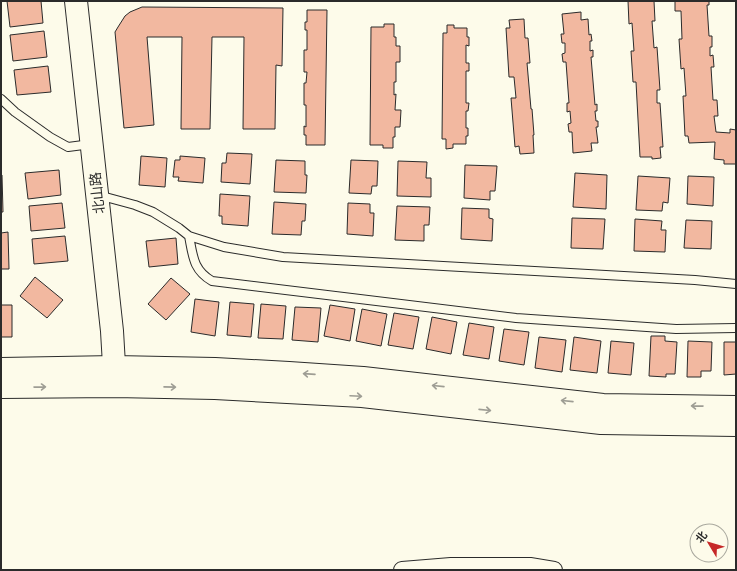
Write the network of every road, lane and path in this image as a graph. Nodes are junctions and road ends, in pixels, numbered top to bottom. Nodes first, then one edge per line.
1 (76, 1) edge
2 (1, 99) edge
3 (92, 144) junction
4 (97, 195) junction
5 (189, 236) junction
6 (736, 284) edge
7 (736, 328) edge
8 (1, 369) edge
9 (115, 377) junction
10 (1, 387) edge
11 (736, 407) edge
12 (736, 425) edge
13 (402, 570) edge
14 (554, 570) edge

1 - 3 street, 北山路
2 - 3 lane
3 - 4 street, 北山路
4 - 5 lane
4 - 9 street, 北山路
5 - 6 lane
5 - 7 lane
8 - 9 street
10 -> 9 street
11 -> 9 street
9 -> 12 street
13 - 14 street

